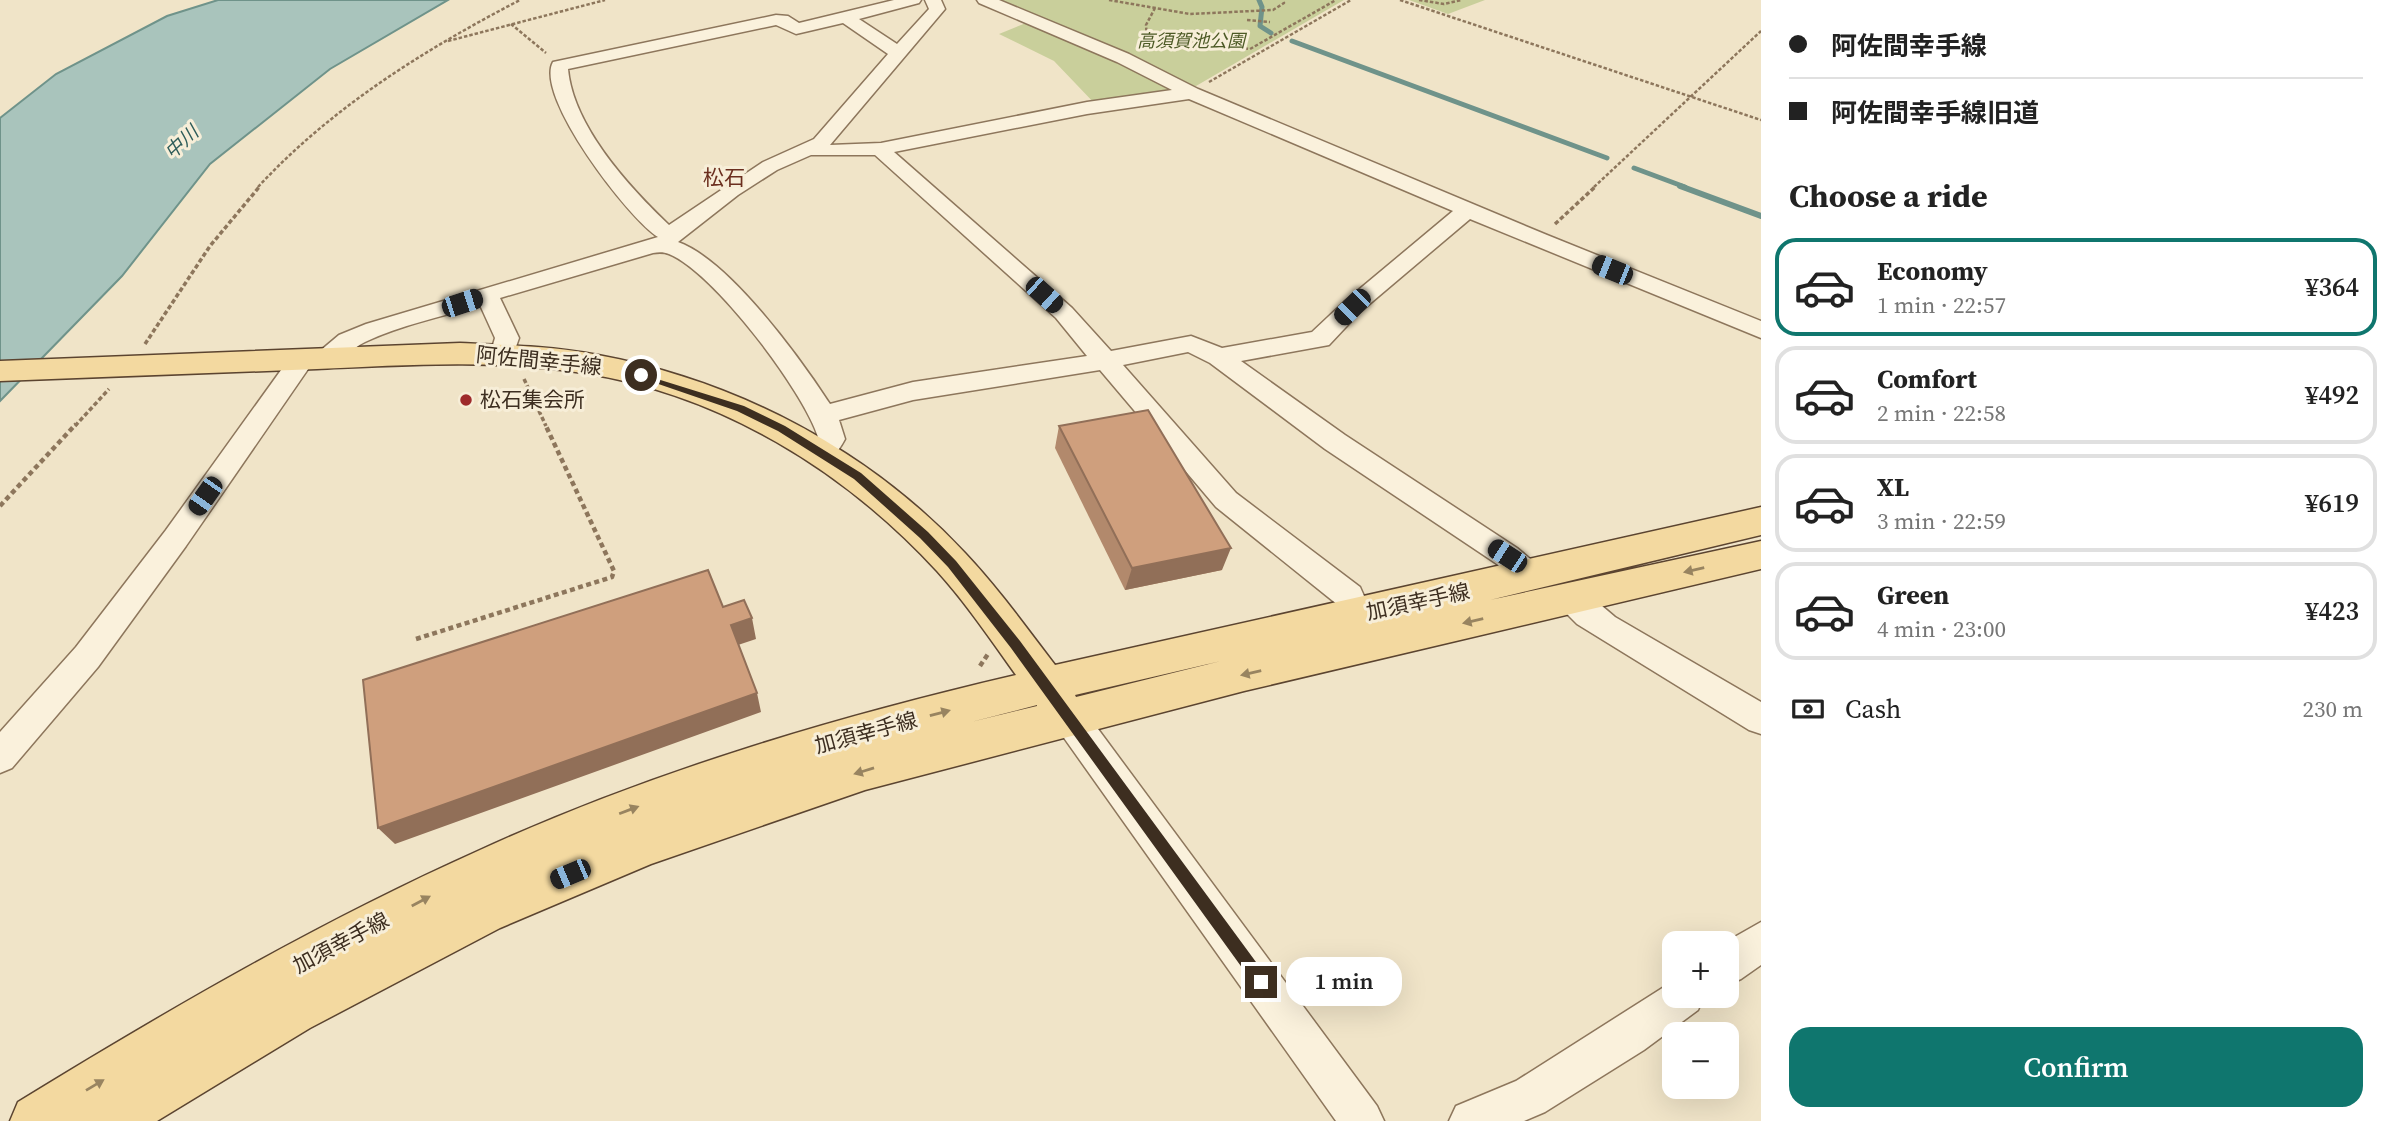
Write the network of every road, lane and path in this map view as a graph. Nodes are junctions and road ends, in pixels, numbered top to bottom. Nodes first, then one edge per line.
1 (520, 0) edge
2 (605, 0) edge
3 (913, 0) edge
4 (985, 0) edge
5 (1109, 0) edge
6 (1283, 0) edge
7 (1336, 0) edge
8 (1351, 0) edge
9 (1400, 0) edge
10 (1419, 0) edge
11 (1462, 0) edge
12 (942, 4) edge
13 (1155, 8) junction
14 (846, 17) junction
15 (1247, 20) dead end
16 (1270, 22) dead end
17 (511, 24) junction
18 (1761, 31) edge
19 (441, 43) junction
20 (1146, 46) junction
21 (1137, 51) dead end
22 (898, 53) junction
23 (559, 66) junction
24 (1191, 93) junction
25 (1692, 97) junction
26 (1761, 120) edge
27 (811, 149) junction
28 (881, 149) junction
29 (1468, 209) junction
30 (666, 240) junction
31 (1539, 240) junction
32 (487, 295) junction
33 (1761, 330) edge
34 (511, 356) junction
35 (1219, 356) junction
36 (314, 357) junction
37 (1103, 360) junction
38 (116, 366) junction
39 (0, 371) edge
40 (823, 415) junction
41 (821, 452) junction
42 (0, 506) edge
43 (1761, 521) edge
44 (1761, 555) edge
45 (1530, 577) junction
46 (1349, 596) dead end
47 (1571, 598) junction
48 (416, 639) dead end
49 (991, 650) dead end
50 (980, 666) dead end
51 (1057, 701) junction
52 (1761, 719) edge
53 (0, 757) edge
54 (1761, 941) edge
55 (1739, 957) edge
56 (1667, 1008) edge
57 (37, 1121) edge
58 (108, 1121) edge
59 (1362, 1121) edge
60 (1471, 1121) edge

1 - 19 path
2 - 17 path
3 - 14 street
4 - 24 street
5 - 13 path
6 - 13 path
7 - 20 path
8 - 24 path
9 - 25 path
10 - 11 path
12 - 22 street
13 - 20 path
14 - 22 street
14 - 23 street
15 - 16 path
17 - 19 path
17 - 23 path
18 - 25 path
19 - 38 path
20 - 21 path
22 - 27 street
23 - 30 street
24 - 28 street
24 - 29 street
25 - 26 path
25 - 31 path
27 - 28 street
27 - 30 street
28 - 37 street
29 - 31 street
29 - 35 street
30 - 32 street
30 - 40 street
31 - 33 street
32 - 34 street
32 - 36 street
34 - 36 main road, 阿佐間幸手線
34 - 41 main road, 阿佐間幸手線
34 - 48 path
35 - 37 street
35 - 45 street
36 - 38 main road, 阿佐間幸手線
36 - 53 street
37 - 40 street
37 - 46 street
38 - 39 main road, 阿佐間幸手線
38 - 42 path
40 - 41 street
41 - 51 main road, 阿佐間幸手線
43 - 45 main road, 加須幸手線
44 -> 47 main road, 加須幸手線
45 - 51 main road, 加須幸手線
47 -> 51 main road, 加須幸手線
47 - 52 street
49 - 50 path
57 -> 51 main road, 加須幸手線
51 -> 58 main road, 加須幸手線
51 - 59 street
54 - 55 street
56 - 60 street

